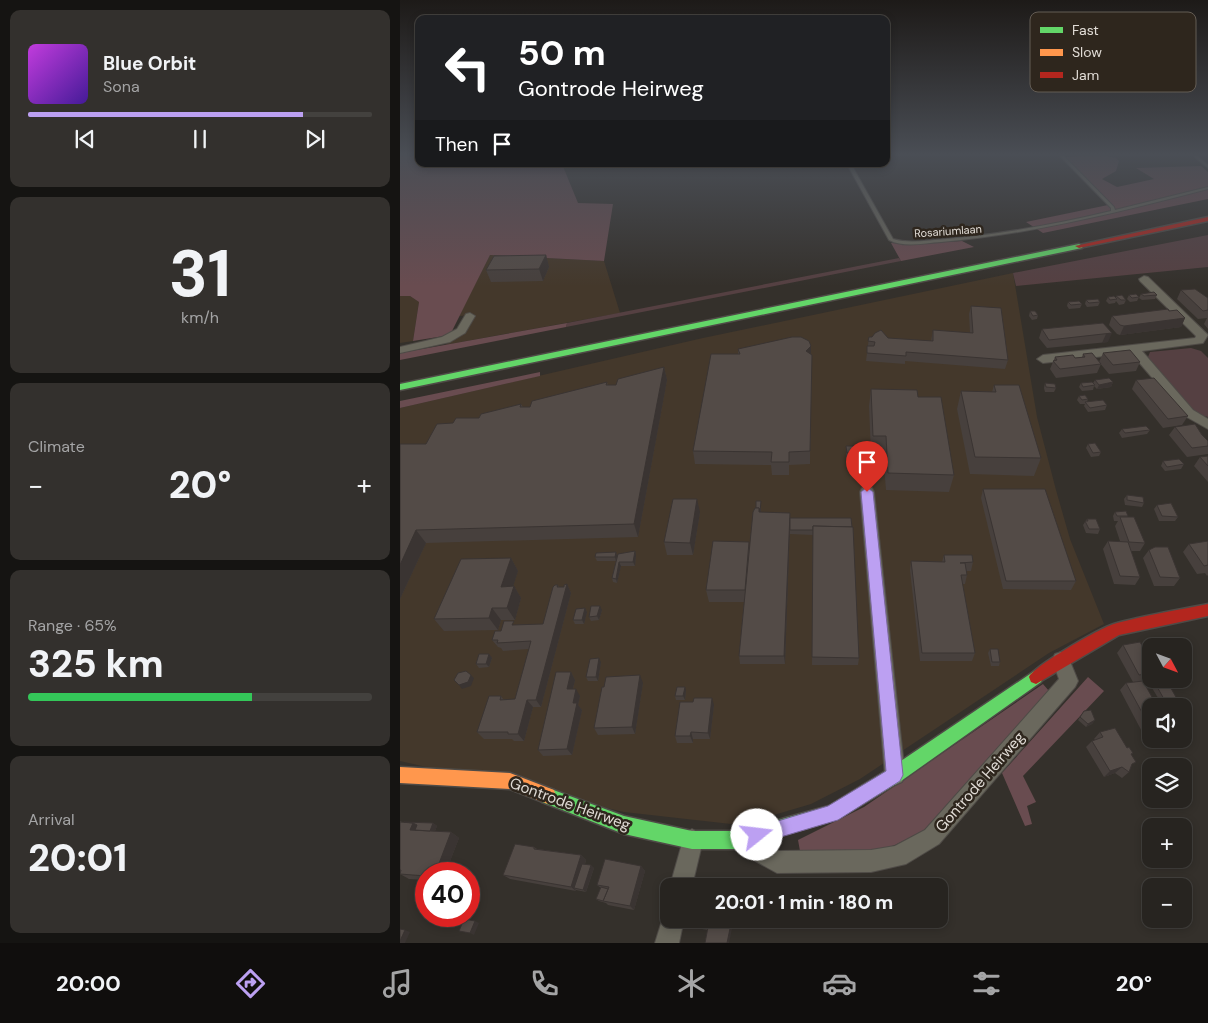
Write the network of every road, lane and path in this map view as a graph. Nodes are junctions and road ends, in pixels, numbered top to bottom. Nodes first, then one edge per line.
1 (868, 198) edge
2 (1103, 198) edge
3 (1165, 198) edge
4 (1113, 210) junction
5 (1208, 219) edge
6 (1144, 279) dead end
7 (470, 316) dead end
8 (1203, 342) edge
9 (1134, 349) junction
10 (400, 350) edge
11 (1043, 359) dead end
12 (400, 387) edge
13 (1207, 423) edge
14 (867, 492) dead end
15 (1208, 610) edge
16 (1061, 660) junction
17 (400, 775) edge
18 (895, 775) junction
19 (692, 840) junction
20 (738, 840) junction
21 (683, 878) edge
22 (671, 928) edge
23 (667, 943) edge

1 - 4 lane, Rosariumlaan
2 - 4 lane
3 - 4 lane, Rosariumlaan
5 - 12 main road
6 - 8 street
7 - 10 street
8 - 9 street
9 - 11 street
9 - 13 street
14 - 18 street
15 - 16 main road, Gontrode Heirweg
16 - 18 main road, Gontrode Heirweg
16 - 20 street, Gontrode Heirweg
17 - 19 main road, Gontrode Heirweg
18 - 20 main road, Gontrode Heirweg
19 - 20 main road, Gontrode Heirweg
19 - 21 street
22 - 23 street

